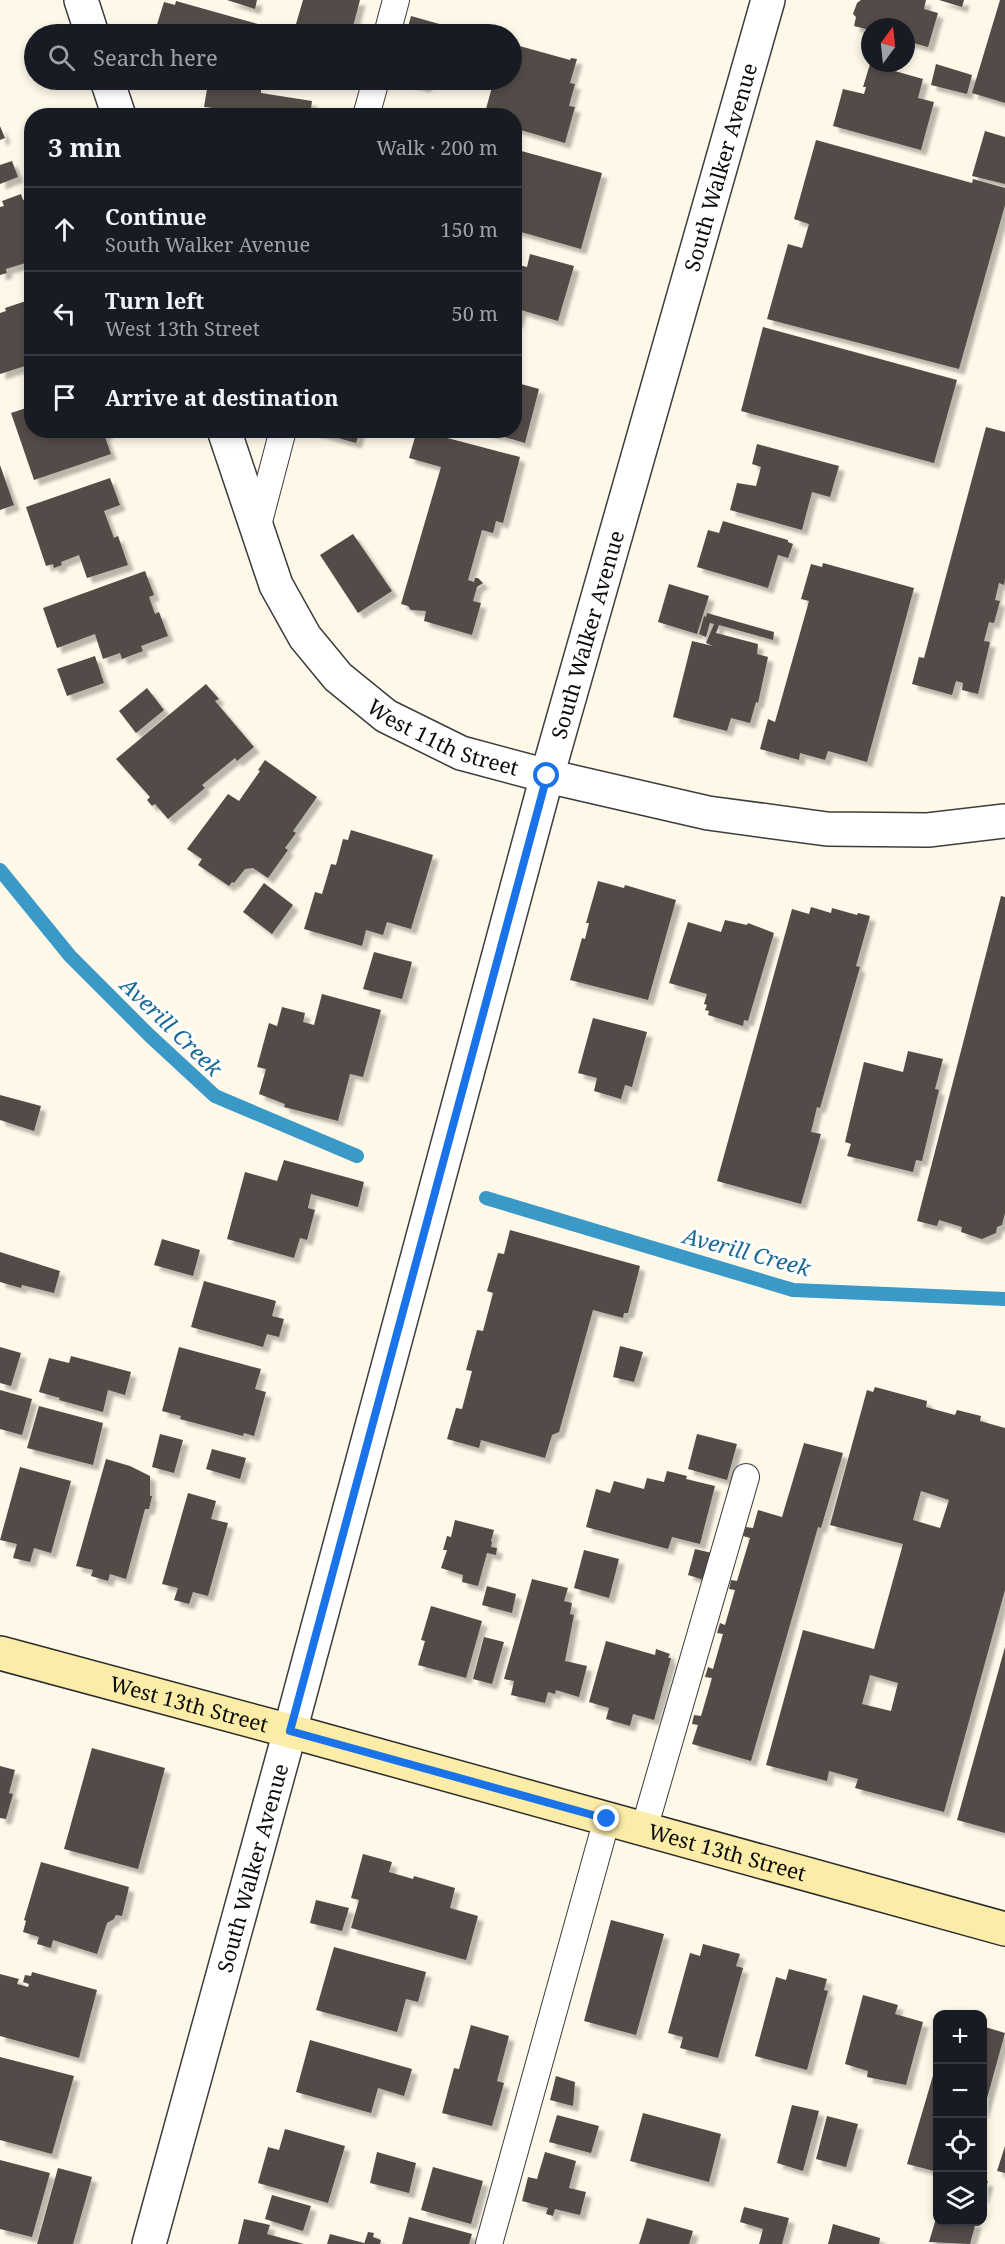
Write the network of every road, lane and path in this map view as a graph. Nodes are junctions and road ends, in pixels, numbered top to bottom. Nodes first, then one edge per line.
1 (81, 0) edge
2 (396, 0) edge
3 (768, 0) edge
4 (89, 24) edge
5 (390, 24) edge
6 (110, 90) edge
7 (373, 90) edge
8 (116, 108) edge
9 (368, 108) edge
10 (227, 438) edge
11 (281, 438) edge
12 (257, 529) junction
13 (547, 776) junction
14 (1005, 821) edge
15 (746, 1477) dead end
16 (0, 1653) edge
17 (290, 1731) junction
18 (607, 1819) junction
19 (645, 1829) junction
20 (1005, 1929) edge
21 (148, 2244) edge
22 (489, 2244) edge

1 - 4 street
2 - 5 lane
3 - 13 street, South Walker Avenue
6 - 8 street
7 - 9 lane
10 - 12 street, West 11th Street
11 - 12 lane
12 - 13 street, West 11th Street
13 - 14 street, West 11th Street
13 - 17 street, South Walker Avenue
15 - 19 lane
16 - 17 main road, West 13th Street
17 - 18 main road, West 13th Street
17 - 21 street, South Walker Avenue
18 - 19 main road, West 13th Street
18 - 22 lane
19 - 20 main road, West 13th Street

